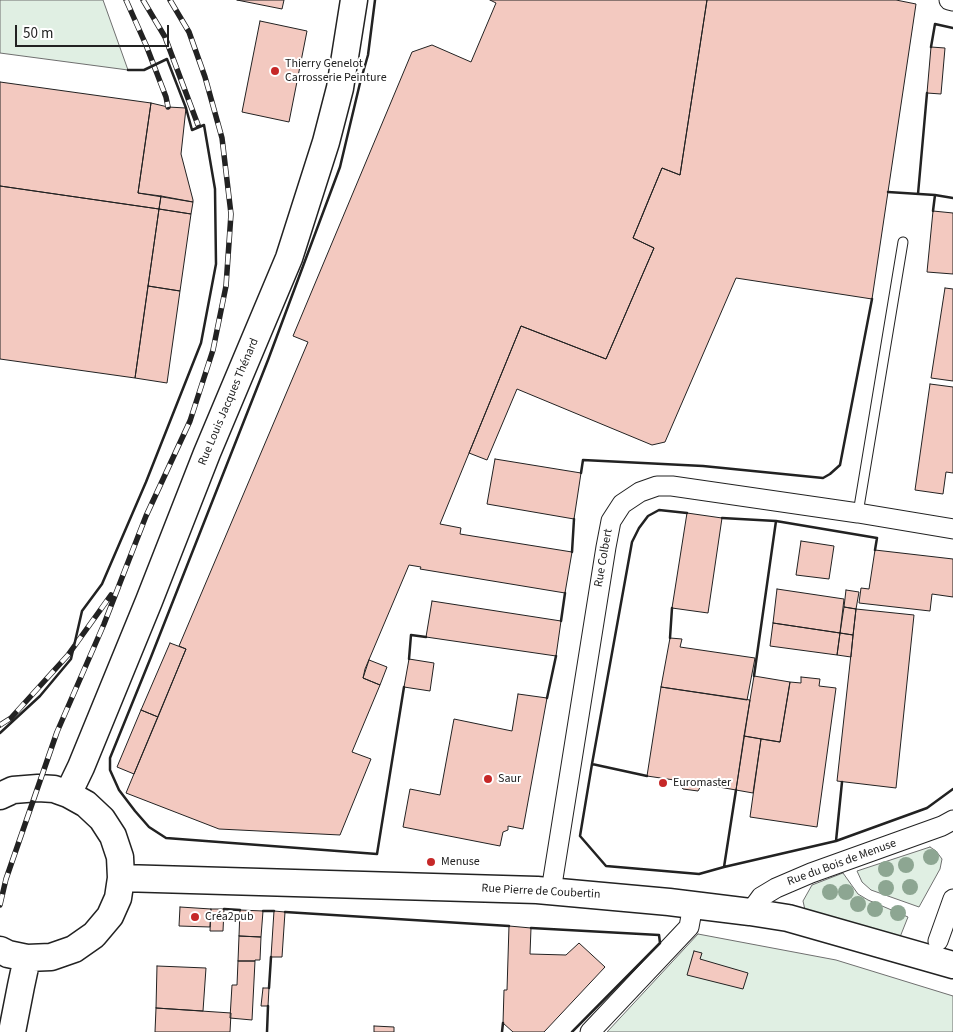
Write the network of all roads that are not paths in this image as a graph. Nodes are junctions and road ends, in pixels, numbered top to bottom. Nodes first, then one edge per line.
1 (354, 0) edge
2 (903, 242) dead end
3 (858, 514) junction
4 (953, 529) edge
5 (68, 794) junction
6 (0, 796) edge
7 (949, 827) edge
8 (121, 878) junction
9 (551, 891) junction
10 (953, 899) edge
11 (693, 905) junction
12 (750, 912) junction
13 (938, 942) junction
14 (0, 950) edge
15 (900, 950) junction
16 (27, 958) junction
17 (952, 965) edge
18 (12, 1032) edge
19 (590, 1032) edge

1 - 5 main road, Rue Louis Jacques Thénard
2 - 3 lane
3 - 4 street, Rue Colbert
3 - 9 street, Rue Colbert
5 - 6 main road
5 - 8 main road
7 - 12 street, Rue du Bois de Menuse
8 - 9 main road, Rue Pierre de Coubertin
8 - 16 main road
9 - 11 main road, Rue Pierre de Coubertin
10 - 13 street
11 - 12 main road, Rue Pierre de Coubertin
11 - 19 street
12 - 15 main road, Rue Pierre de Coubertin
13 - 15 street
13 - 17 street
14 - 16 main road
15 - 17 main road, Rue Pierre de Coubertin
16 - 18 main road

